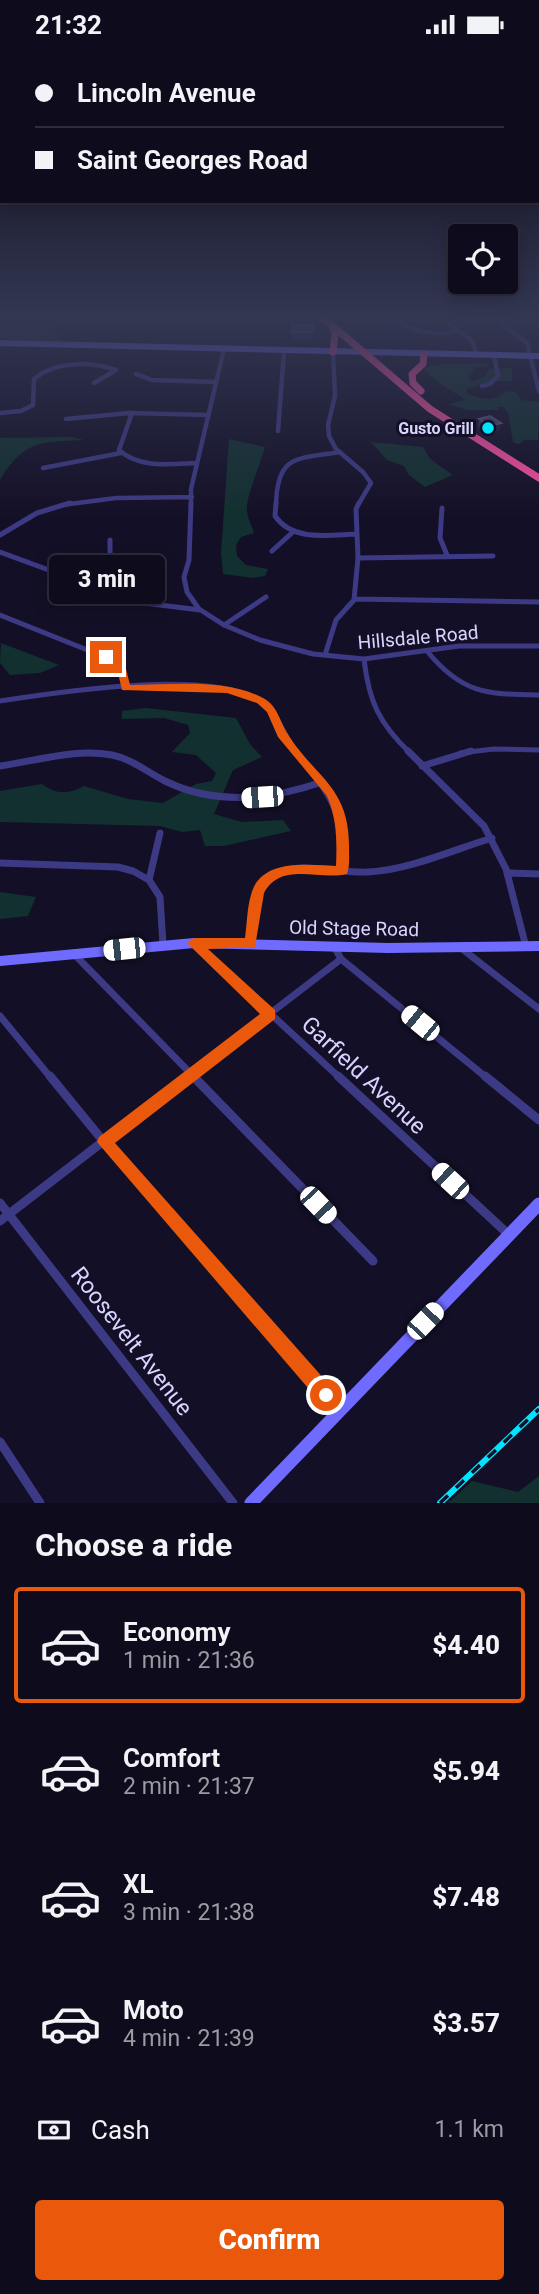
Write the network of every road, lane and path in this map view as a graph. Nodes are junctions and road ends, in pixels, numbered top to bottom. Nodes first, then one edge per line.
1 (216, 382) edge
2 (33, 383) edge
3 (281, 383) edge
4 (333, 383) edge
5 (400, 383) edge
6 (411, 383) edge
7 (413, 383) edge
8 (491, 383) edge
9 (482, 386) dead end
10 (421, 391) junction
11 (2, 413) edge
12 (132, 413) junction
13 (209, 415) junction
14 (0, 419) edge
15 (66, 419) dead end
16 (278, 431) dead end
17 (340, 452) junction
18 (121, 453) junction
19 (197, 463) junction
20 (43, 468) dead end
21 (539, 470) edge
22 (539, 478) edge
23 (192, 497) junction
24 (442, 508) dead end
25 (294, 531) junction
26 (356, 534) junction
27 (0, 535) edge
28 (110, 540) dead end
29 (272, 551) dead end
30 (0, 552) edge
31 (447, 555) junction
32 (493, 556) dead end
33 (358, 558) junction
34 (78, 579) junction
35 (266, 597) dead end
36 (354, 599) junction
37 (539, 602) edge
38 (200, 610) junction
39 (0, 615) edge
40 (224, 625) junction
41 (539, 646) edge
42 (427, 651) junction
43 (325, 655) junction
44 (364, 659) junction
45 (125, 688) junction
46 (539, 695) edge
47 (0, 701) edge
48 (539, 750) edge
49 (0, 766) edge
50 (422, 766) junction
51 (322, 782) junction
52 (160, 833) dead end
53 (492, 838) junction
54 (0, 863) edge
55 (342, 871) junction
56 (510, 873) junction
57 (539, 874) edge
58 (149, 880) junction
59 (194, 943) junction
60 (251, 943) junction
61 (163, 944) junction
62 (334, 946) junction
63 (539, 946) edge
64 (526, 947) junction
65 (461, 948) junction
66 (74, 953) junction
67 (341, 959) junction
68 (0, 961) edge
69 (539, 1009) edge
70 (270, 1014) junction
71 (0, 1016) edge
72 (190, 1076) junction
73 (539, 1121) edge
74 (104, 1142) junction
75 (0, 1203) edge
76 (539, 1204) edge
77 (4, 1217) edge
78 (509, 1235) junction
79 (373, 1261) dead end
80 (340, 1410) junction
81 (0, 1442) edge
82 (40, 1503) edge
83 (233, 1503) edge
84 (251, 1503) edge

1 - 13 street
2 - 11 street
3 - 16 street
4 - 17 street
5 - 22 highway
6 - 10 highway
7 - 10 highway
8 - 9 street
10 - 21 highway
11 - 14 street
12 - 13 street
12 - 15 street
12 - 18 street
13 - 19 street
17 - 25 street
17 - 26 street
18 - 19 street
18 - 20 street
19 - 23 street
23 - 27 street
23 - 38 street
24 - 31 street
25 - 26 street
25 - 29 street
26 - 33 street
28 - 34 street
30 - 34 street
31 - 32 street
31 - 33 street
33 - 36 street
34 - 38 street
35 - 40 street
36 - 37 street
36 - 43 street
38 - 40 street, Hillsdale Road
39 - 45 street
40 - 43 street, Hillsdale Road
41 - 42 street, Hillsdale Road
42 - 44 street, Hillsdale Road
42 - 46 street
43 - 44 street, Hillsdale Road
44 - 50 street
45 - 47 street
45 - 51 street
48 - 50 street
49 - 51 street
50 - 53 street
51 - 55 street
52 - 58 street
53 - 55 street
53 - 56 street
54 - 58 street
55 - 60 street
56 - 57 street
56 - 64 street
58 - 61 street
59 - 60 main road, Old Stage Road
59 - 61 main road, Old Stage Road
59 - 70 street, Garfield Avenue
60 - 62 main road, Old Stage Road
61 - 66 main road, Old Stage Road
62 - 65 main road, Old Stage Road
62 - 67 street
63 - 64 main road, Old Stage Road
64 - 65 main road, Old Stage Road
65 - 69 street
66 - 68 main road, Old Stage Road
66 - 72 street
67 - 70 street
67 - 73 street
70 - 72 street
70 - 78 street, Garfield Avenue
71 - 74 street
72 - 74 street
72 - 79 street
74 - 77 street
74 - 80 street
75 - 77 street, Roosevelt Avenue
76 - 78 main road
77 - 83 street, Roosevelt Avenue
78 - 80 main road
80 - 84 main road
81 - 82 street

